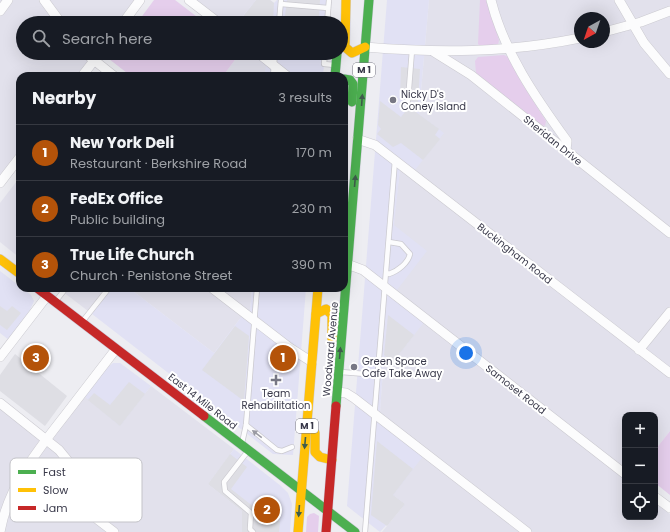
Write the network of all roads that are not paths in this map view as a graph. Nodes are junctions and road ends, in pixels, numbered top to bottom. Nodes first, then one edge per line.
1 (8, 0) edge
2 (44, 0) edge
3 (140, 0) edge
4 (189, 0) edge
5 (329, 0) edge
6 (340, 0) edge
7 (346, 0) edge
8 (369, 0) edge
9 (491, 0) edge
10 (619, 0) edge
11 (281, 2) edge
12 (328, 8) junction
13 (0, 10) edge
14 (670, 11) edge
15 (56, 16) edge
16 (128, 16) edge
17 (209, 16) edge
18 (280, 16) edge
19 (327, 16) edge
20 (339, 16) edge
21 (346, 16) edge
22 (632, 24) junction
23 (610, 30) edge
24 (574, 39) edge
25 (365, 47) junction
26 (509, 49) junction
27 (348, 50) edge
28 (412, 50) junction
29 (434, 52) junction
30 (267, 60) edge
31 (274, 60) edge
32 (324, 60) edge
33 (336, 60) edge
34 (94, 61) joint
35 (336, 65) junction
36 (274, 66) junction
37 (85, 72) edge
38 (109, 72) edge
39 (273, 72) edge
40 (282, 72) edge
41 (335, 72) edge
42 (670, 74) edge
43 (348, 80) edge
44 (408, 101) dead end
45 (357, 139) junction
46 (566, 150) junction
47 (395, 160) junction
48 (16, 162) edge
49 (0, 183) edge
50 (353, 203) junction
51 (348, 206) edge
52 (670, 233) edge
53 (389, 242) junction
54 (348, 254) edge
55 (0, 259) edge
56 (348, 264) edge
57 (16, 271) edge
58 (386, 273) junction
59 (385, 287) junction
60 (42, 292) edge
61 (63, 292) edge
62 (106, 292) edge
63 (217, 292) edge
64 (257, 292) edge
65 (318, 292) edge
66 (345, 292) edge
67 (47, 296) junction
68 (55, 302) junction
69 (670, 312) edge
70 (316, 314) junction
71 (254, 320) junction
72 (82, 322) junction
73 (116, 349) junction
74 (639, 350) junction
75 (0, 357) edge
76 (312, 362) junction
77 (339, 372) junction
78 (670, 373) edge
79 (378, 375) junction
80 (337, 392) junction
81 (0, 403) edge
82 (375, 414) junction
83 (246, 425) junction
84 (46, 439) junction
85 (245, 447) junction
86 (292, 447) dead end
87 (32, 458) edge
88 (66, 458) edge
89 (332, 460) junction
90 (622, 472) edge
91 (301, 491) junction
92 (658, 499) edge
93 (10, 501) edge
94 (670, 508) edge
95 (328, 512) junction
96 (102, 522) edge
97 (0, 532) edge
98 (114, 532) edge
99 (253, 532) edge
100 (298, 532) edge
101 (326, 532) edge
102 (355, 532) edge
103 (365, 532) edge
104 (527, 532) edge

1 - 13 street
2 - 15 street
3 - 16 street
4 - 17 street
5 - 12 lane
6 - 20 main road
7 - 21 main road
8 - 25 main road, Woodward Avenue / M 1
9 - 26 street
10 - 22 street
11 - 12 lane
11 - 18 lane
12 - 19 lane
14 - 22 street
22 - 23 street
22 - 42 street
24 - 26 street
25 - 27 main road
25 - 28 street
45 -> 25 main road, Woodward Avenue / M 1
26 - 29 street
26 - 46 street
28 - 29 street
28 - 44 lane
29 - 46 street, Sheridan Drive
30 - 36 street
31 - 36 lane
32 - 35 lane
33 - 35 main road
34 - 37 street
34 - 38 street
35 - 41 main road
36 - 39 lane
36 - 40 street
43 - 45 main road
45 - 47 street, Buckingham Road
50 -> 45 main road, Woodward Avenue / M 1
46 - 52 street, Sheridan Drive
47 - 53 lane
47 - 74 street, Buckingham Road
48 - 49 street
50 - 51 main road
50 - 54 main road, Woodward Avenue / M 1
53 - 58 lane
53 - 58 lane
55 - 57 main road
56 - 59 street, Samoset Road
58 - 59 lane
59 - 79 lane
59 - 90 street, Samoset Road
60 - 67 main road, East 14 Mile Road
61 - 68 lane
62 - 72 lane
63 - 71 street
64 - 71 lane
65 - 70 main road, Woodward Avenue / M 1
77 -> 66 main road, Woodward Avenue / M 1
67 - 68 main road, East 14 Mile Road
67 - 75 street
68 - 72 main road, East 14 Mile Road
69 - 74 street
70 - 76 main road, Woodward Avenue / M 1
70 - 80 main road
71 - 76 street
71 - 83 lane
72 - 73 main road, East 14 Mile Road
73 - 84 street
73 - 85 main road, East 14 Mile Road
74 - 78 street, Buckingham Road
76 - 89 main road
76 -> 91 main road, Woodward Avenue / M 1
77 - 79 lane
77 - 80 main road, Woodward Avenue / M 1
79 - 82 lane
80 - 82 street
80 - 89 main road, Woodward Avenue / M 1
81 - 84 street
82 - 103 lane
82 - 104 street
83 - 85 lane
86 -> 83 lane
84 - 87 street
84 - 88 street
85 - 91 main road, East 14 Mile Road
85 - 99 lane
89 - 95 main road, Woodward Avenue / M 1
91 - 95 main road, East 14 Mile Road
91 -> 100 main road, Woodward Avenue / M 1
92 - 94 street
93 - 97 street
95 - 101 main road, Woodward Avenue / M 1
95 - 102 main road, East 14 Mile Road
96 - 98 street

